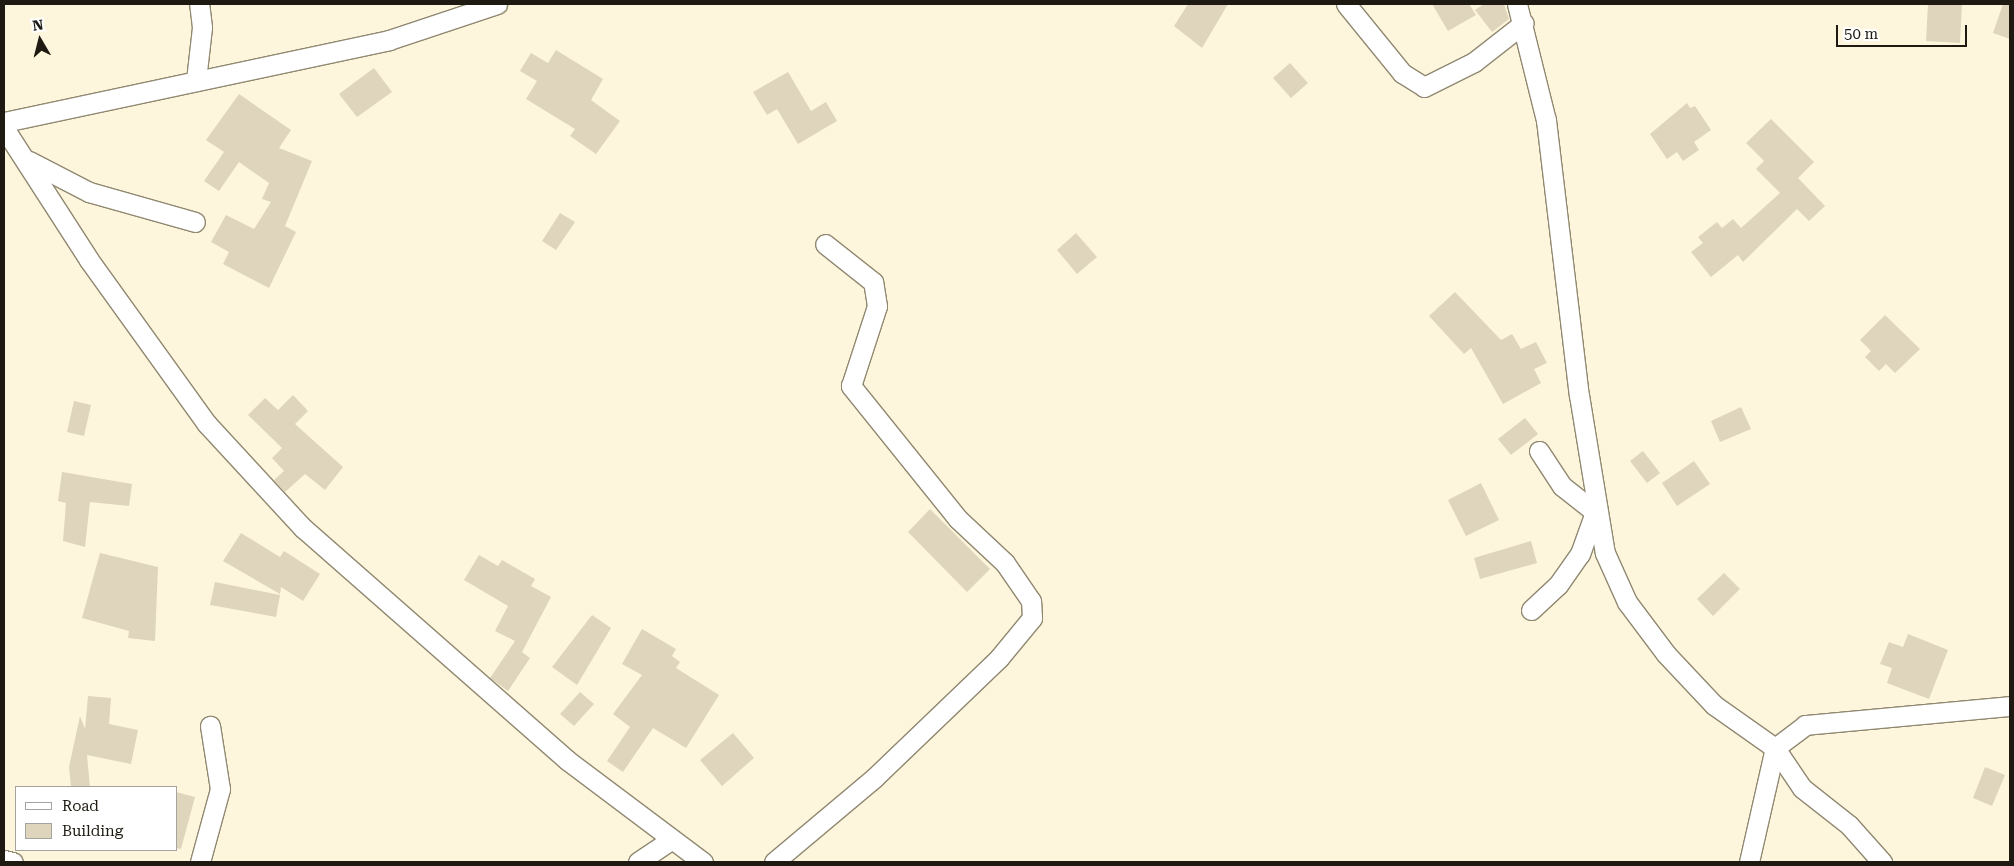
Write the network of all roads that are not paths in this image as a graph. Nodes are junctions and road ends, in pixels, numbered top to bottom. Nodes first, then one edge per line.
1 (199, 4) edge
2 (497, 4) edge
3 (1346, 4) edge
4 (1517, 4) edge
5 (1524, 23) junction
6 (196, 80) junction
7 (4, 122) edge
8 (4, 128) edge
9 (29, 161) junction
10 (194, 222) dead end
11 (825, 244) dead end
12 (1539, 451) dead end
13 (1595, 512) junction
14 (1531, 610) dead end
15 (2010, 706) edge
16 (210, 726) dead end
17 (1775, 748) junction
18 (671, 840) junction
19 (4, 860) edge
20 (13, 862) edge
21 (200, 862) edge
22 (638, 862) edge
23 (702, 862) edge
24 (774, 862) edge
25 (1749, 862) edge
26 (1882, 862) edge

1 - 6 street
2 - 6 street
3 - 5 street
4 - 5 street
5 - 13 street
6 - 7 street
8 - 9 street
9 - 10 street
9 - 18 street
11 - 24 street
12 - 13 street
13 - 14 street
13 - 17 street
15 - 17 street
16 - 21 street
17 - 25 street
17 - 26 street
18 - 22 street
18 - 23 street
19 - 20 street

